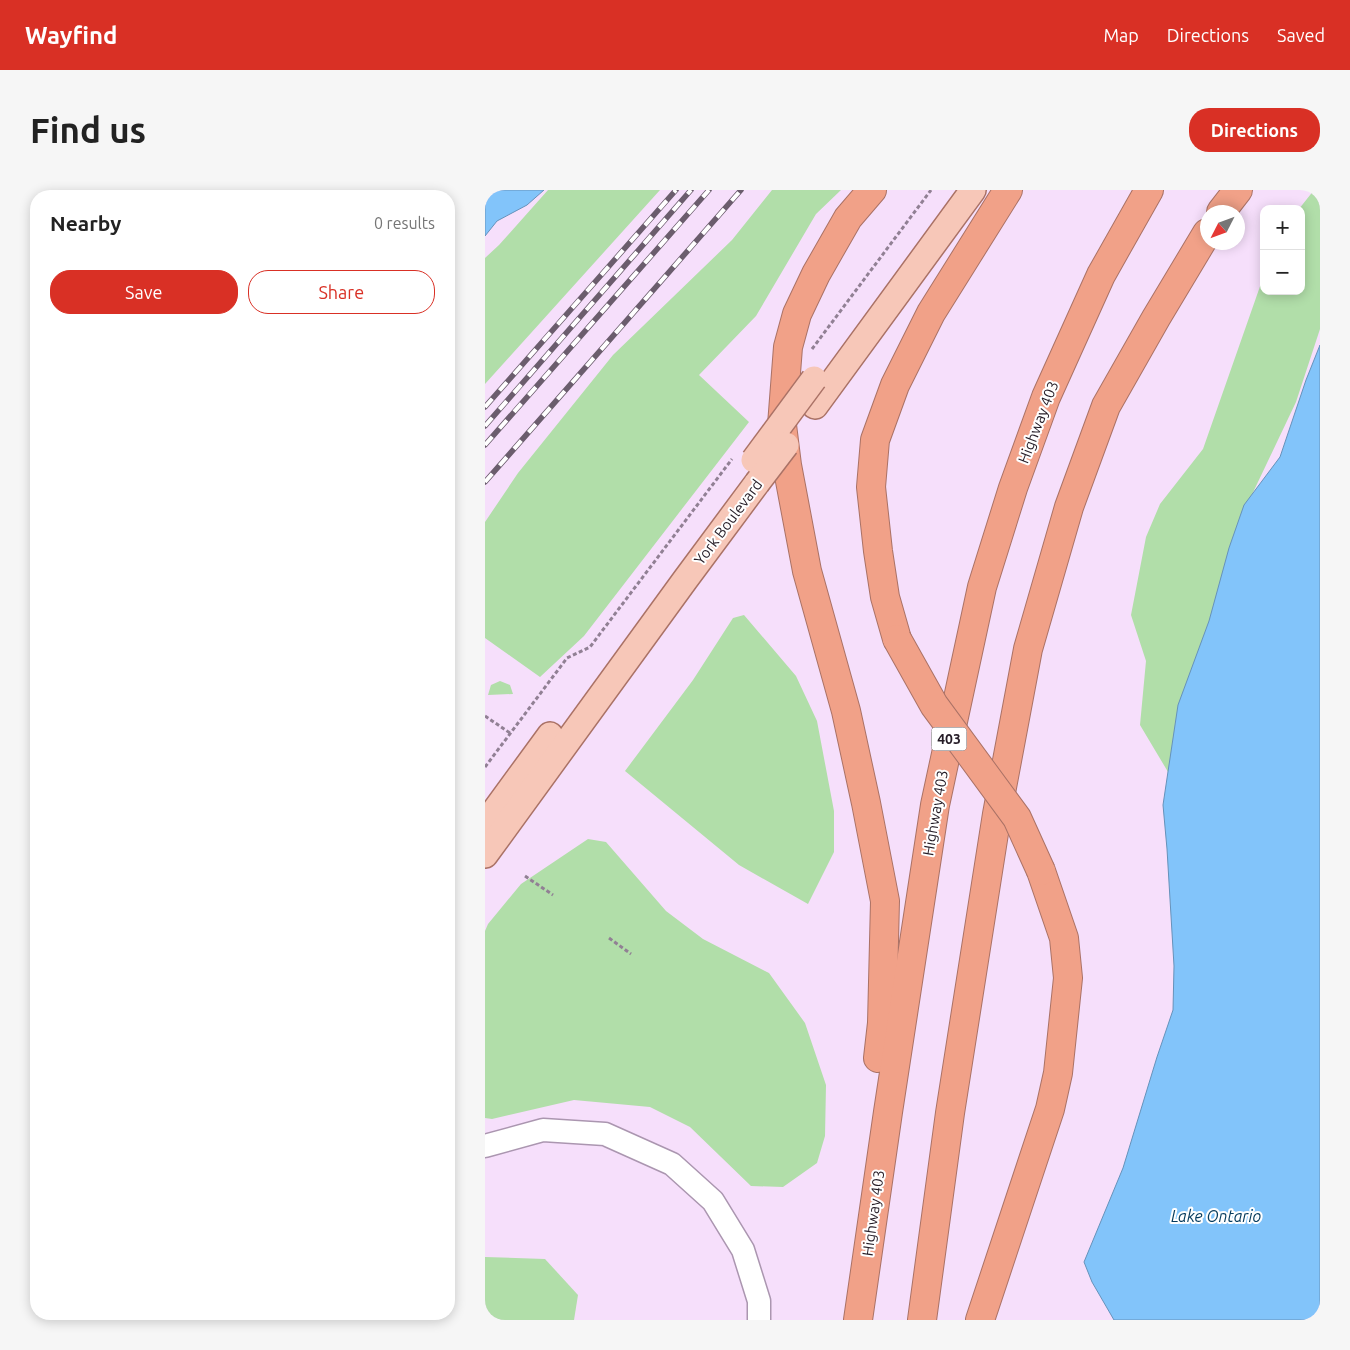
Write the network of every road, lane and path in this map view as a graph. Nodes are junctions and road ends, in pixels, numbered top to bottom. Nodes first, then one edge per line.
1 (872, 190) edge
2 (931, 190) edge
3 (953, 190) edge
4 (973, 190) edge
5 (1009, 190) edge
6 (1149, 190) edge
7 (1238, 190) edge
8 (1226, 205) edge
9 (1200, 245) edge
10 (811, 352) dead end
11 (749, 465) junction
12 (485, 716) edge
13 (510, 733) junction
14 (485, 767) edge
15 (485, 824) edge
16 (485, 855) edge
17 (525, 876) dead end
18 (553, 895) dead end
19 (609, 938) dead end
20 (631, 954) dead end
21 (485, 1146) edge
22 (759, 1320) edge
23 (854, 1320) edge
24 (858, 1320) edge
25 (922, 1320) edge
26 (980, 1320) edge

1 - 23 highway
2 - 10 path
3 - 11 main road, York Boulevard, bridge
4 - 11 main road, York Boulevard, bridge
5 - 26 highway, bridge
6 - 24 highway, Highway 403 / 403
7 - 8 highway
9 - 25 highway
11 - 13 path
11 - 15 main road, York Boulevard
11 - 16 main road, York Boulevard
12 - 13 path
13 - 14 path
17 - 18 path
19 - 20 path
21 - 22 street

